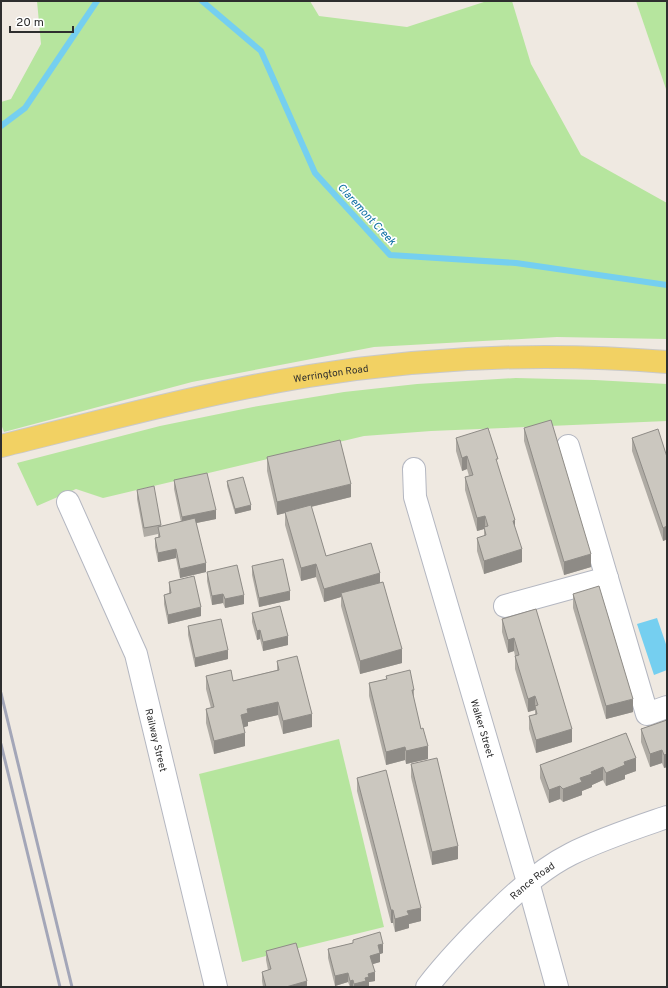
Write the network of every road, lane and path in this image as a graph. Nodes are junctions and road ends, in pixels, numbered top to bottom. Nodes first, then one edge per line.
1 (667, 362) edge
2 (1, 446) edge
3 (568, 446) dead end
4 (414, 469) dead end
5 (68, 502) dead end
6 (607, 578) junction
7 (505, 606) dead end
8 (667, 707) edge
9 (667, 817) edge
10 (528, 882) junction
11 (216, 987) edge
12 (427, 987) edge
13 (557, 987) edge

1 - 2 main road, Werrington Road
3 - 6 street
4 - 10 street, Walker Street
5 - 11 street, Railway Street
6 - 7 street
6 - 8 street
9 - 10 street, Rance Road
10 - 12 street, Rance Road
10 - 13 street, Walker Street

